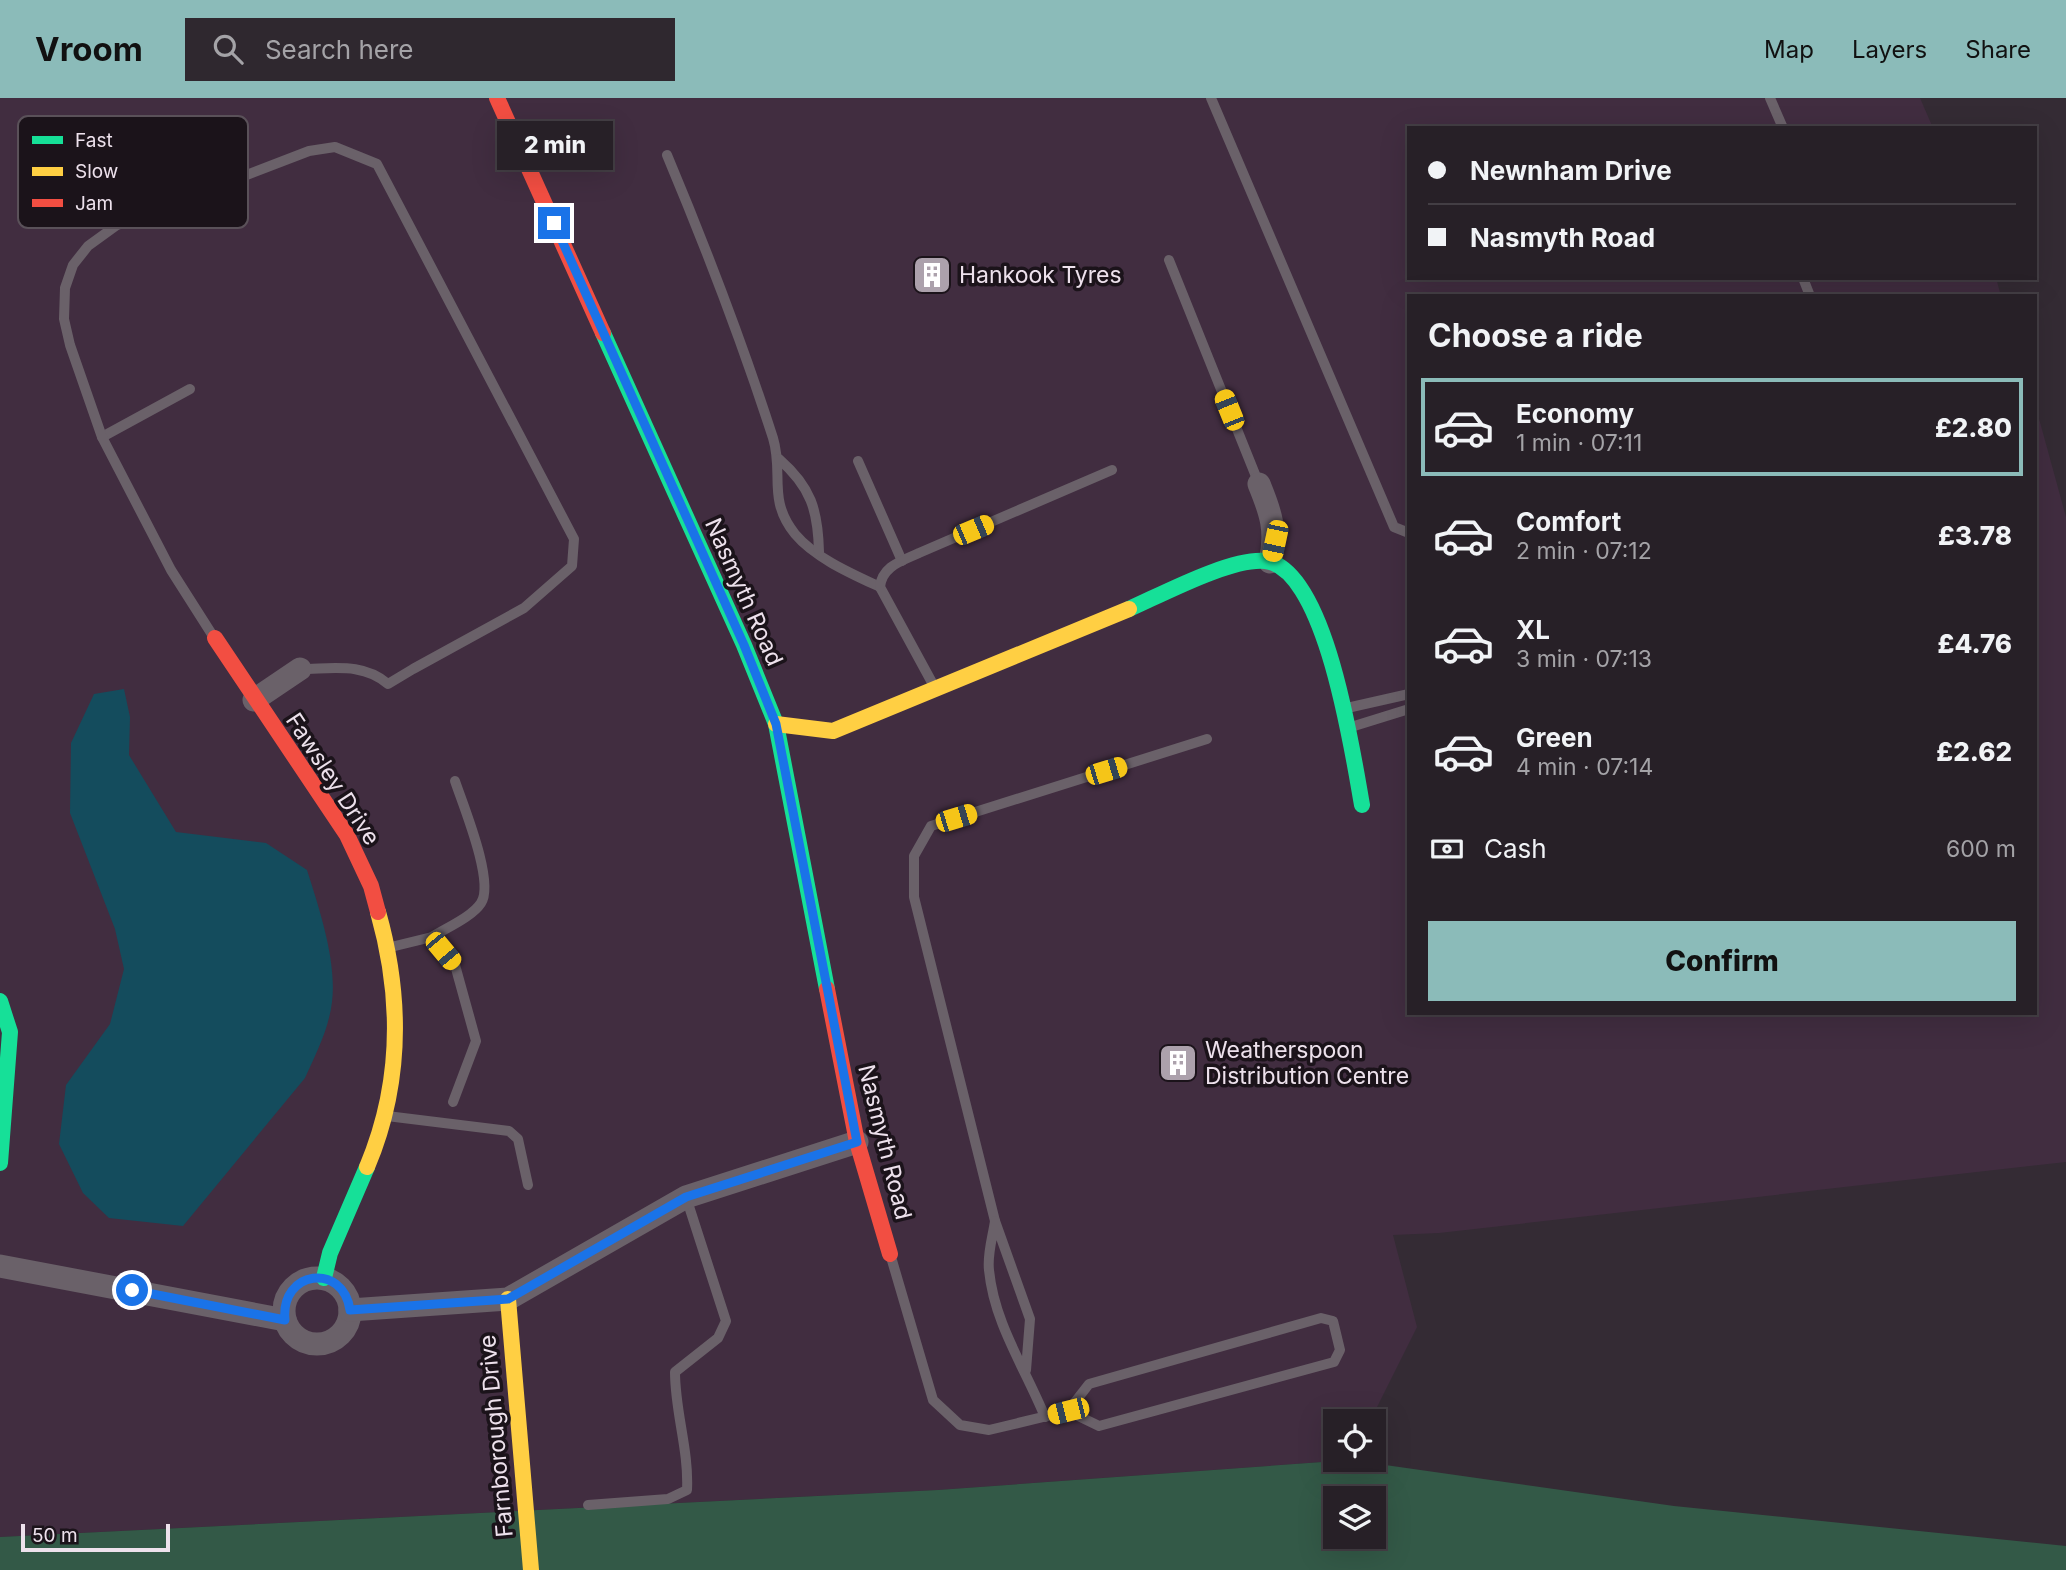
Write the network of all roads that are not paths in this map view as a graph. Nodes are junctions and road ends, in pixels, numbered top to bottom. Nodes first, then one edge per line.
1 (497, 98) edge
2 (1211, 98) edge
3 (1770, 98) edge
4 (1782, 126) edge
5 (667, 155) dead end
6 (248, 175) edge
7 (113, 228) edge
8 (1169, 260) dead end
9 (190, 389) dead end
10 (102, 437) junction
11 (779, 459) junction
12 (858, 461) dead end
13 (1112, 470) dead end
14 (1259, 484) joint
15 (1407, 532) edge
16 (819, 552) junction
17 (902, 561) junction
18 (1270, 562) junction
19 (880, 587) junction
20 (215, 638) joint
21 (300, 669) joint
22 (936, 690) junction
23 (1407, 694) edge
24 (254, 700) junction
25 (1344, 709) junction
26 (1407, 710) edge
27 (776, 724) junction
28 (1348, 728) junction
29 (1207, 739) dead end
30 (455, 781) dead end
31 (1362, 805) dead end
32 (432, 937) junction
33 (388, 947) junction
34 (0, 1001) edge
35 (453, 1102) dead end
36 (384, 1115) junction
37 (2, 1129) edge
38 (857, 1142) junction
39 (0, 1163) edge
40 (528, 1185) dead end
41 (686, 1197) junction
42 (995, 1221) junction
43 (890, 1254) joint
44 (0, 1266) edge
45 (324, 1278) junction
46 (508, 1299) junction
47 (350, 1310) junction
48 (285, 1320) junction
49 (1026, 1370) junction
50 (1068, 1411) junction
51 (1045, 1417) junction
52 (587, 1505) dead end
53 (531, 1570) edge

1 - 27 street, Nasmyth Road
2 - 15 lane
3 - 4 lane
5 - 11 lane
6 - 21 lane
7 - 10 lane
8 - 14 lane
9 - 10 lane
10 - 20 lane
11 - 16 lane
11 - 16 lane
12 - 17 lane
13 - 17 lane
14 - 18 street
16 - 19 lane
17 - 19 lane
18 - 22 street
18 - 25 street
19 - 22 lane
20 - 24 street, Fawsley Drive
21 - 24 street
22 - 27 street
23 - 25 lane
24 - 33 street, Fawsley Drive
25 - 28 street
26 - 28 lane
27 - 38 street, Nasmyth Road
28 - 31 street
29 - 42 lane
30 - 32 lane
32 - 33 lane
32 - 35 lane
33 - 36 street, Fawsley Drive
34 - 37 street
36 - 40 lane
36 - 45 street, Fawsley Drive
37 - 39 street
38 - 41 street
38 - 43 street, Nasmyth Road
41 - 46 street
41 - 52 lane
42 - 49 lane
42 - 49 lane
43 - 51 lane
44 - 48 street
45 - 47 street
45 - 48 street
46 - 47 street
46 - 53 street, Farnborough Drive
47 - 48 street
49 - 51 lane
50 - 50 lane
50 - 51 lane

